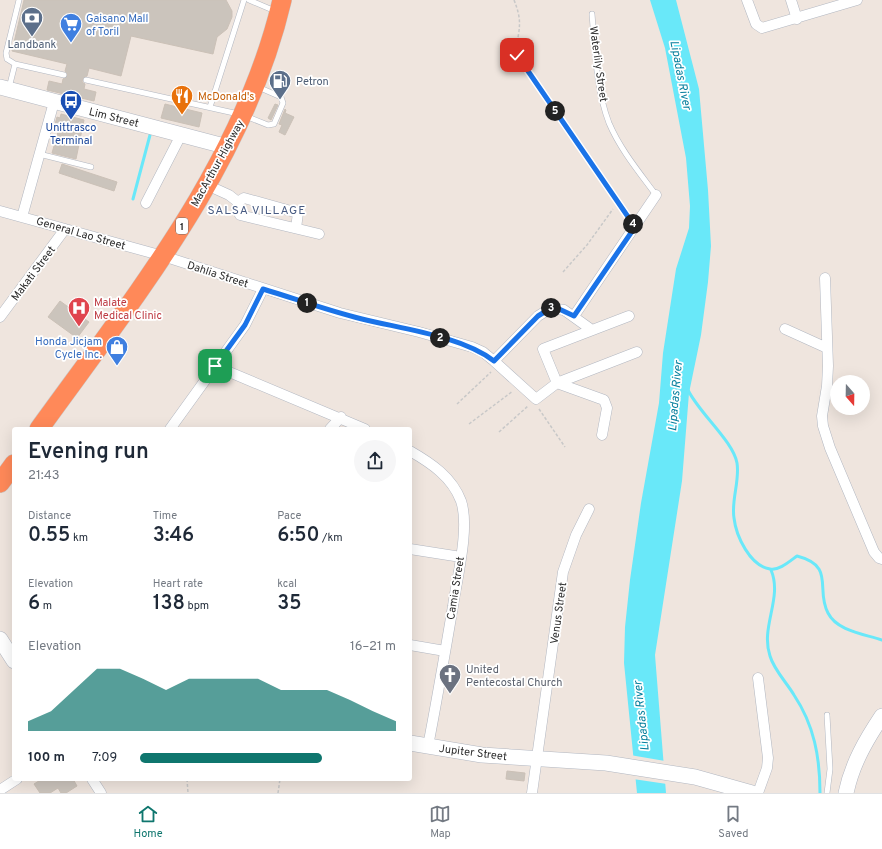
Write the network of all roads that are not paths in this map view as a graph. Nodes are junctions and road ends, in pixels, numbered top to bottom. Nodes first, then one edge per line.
1 (18, 0) edge
2 (244, 0) edge
3 (249, 0) edge
4 (747, 0) edge
5 (791, 0) edge
6 (857, 0) edge
7 (834, 3) edge
8 (281, 6) edge
9 (592, 14) dead end
10 (796, 19) junction
11 (517, 55) road end
12 (15, 64) junction
13 (64, 75) dead end
14 (86, 80) dead end
15 (255, 85) junction
16 (5, 88) edge
17 (54, 102) junction
18 (210, 107) junction
19 (243, 115) junction
20 (182, 133) junction
21 (228, 147) junction
22 (39, 154) junction
23 (91, 167) dead end
24 (207, 185) junction
25 (656, 195) joint
26 (238, 202) junction
27 (146, 203) dead end
28 (0, 211) edge
29 (22, 217) junction
30 (635, 227) junction
31 (296, 228) junction
32 (65, 229) junction
33 (319, 234) dead end
34 (162, 256) junction
35 (825, 278) dead end
36 (263, 289) junction
37 (574, 316) junction
38 (629, 316) dead end
39 (0, 317) edge
40 (785, 329) dead end
41 (592, 330) junction
42 (827, 348) junction
43 (637, 352) dead end
44 (496, 363) junction
45 (215, 366) junction
46 (557, 383) junction
47 (340, 417) junction
48 (40, 427) edge
49 (171, 427) edge
50 (332, 427) edge
51 (361, 427) edge
52 (602, 435) dead end
53 (412, 452) edge
54 (12, 467) edge
55 (0, 483) edge
56 (589, 509) dead end
57 (412, 549) edge
58 (461, 557) junction
59 (882, 559) edge
60 (0, 639) edge
61 (412, 645) edge
62 (445, 651) junction
63 (12, 653) edge
64 (758, 678) dead end
65 (827, 715) dead end
66 (882, 716) edge
67 (412, 743) edge
68 (428, 746) junction
69 (537, 758) junction
70 (14, 781) edge
71 (93, 781) edge
72 (0, 790) edge
73 (101, 793) edge
74 (532, 793) edge
75 (752, 793) edge
76 (758, 793) edge
77 (827, 793) edge
78 (846, 793) edge

1 - 12 lane
2 - 18 lane
3 - 8 lane
4 - 10 street
5 - 10 street
6 - 7 street
7 - 10 street
8 - 15 highway, MacArthur Highway / 1
9 - 25 lane, Waterlily Street
11 - 30 lane
12 - 13 lane
12 - 16 lane
14 - 18 lane
15 - 19 highway, MacArthur Highway / 1
15 - 19 lane
16 - 17 main road, Lim Street
17 - 20 main road, Lim Street
17 - 22 street
18 - 19 lane
19 - 21 highway, MacArthur Highway / 1
20 - 21 main road, Lim Street
20 - 27 street
21 - 24 highway, MacArthur Highway / 1
22 - 23 lane
22 - 29 street
24 - 26 street
24 - 34 highway, MacArthur Highway / 1
25 - 30 street
26 - 31 street
26 - 31 street
28 - 29 street, General Lao Street
29 - 32 street, General Lao Street
30 - 37 street
31 - 33 street
32 - 34 street, General Lao Street
32 - 39 street, Makati Street
34 - 36 street, Dahlia Street
34 - 48 highway, MacArthur Highway / 1
35 - 42 street
36 - 44 street, Dahlia Street
36 - 45 street
37 - 41 street
37 - 44 street
38 - 41 street
40 - 42 street
41 - 46 street
42 - 59 street
43 - 46 street
44 - 46 street, Dahlia Street
45 - 47 street
45 - 49 street
46 - 52 street
47 - 50 street
47 - 51 street
53 - 58 street, Camia Street
54 - 55 highway
56 - 69 street, Venus Street
57 - 58 street
58 - 62 street, Camia Street
60 - 63 main road
61 - 62 street
62 - 68 street, Camia Street
64 - 76 street
65 - 77 lane
66 - 78 main road
67 - 68 main road, Jupiter Street
68 - 69 main road, Jupiter Street
69 - 74 street, Venus Street
69 - 75 main road, Jupiter Street
70 - 72 street
71 - 73 street

